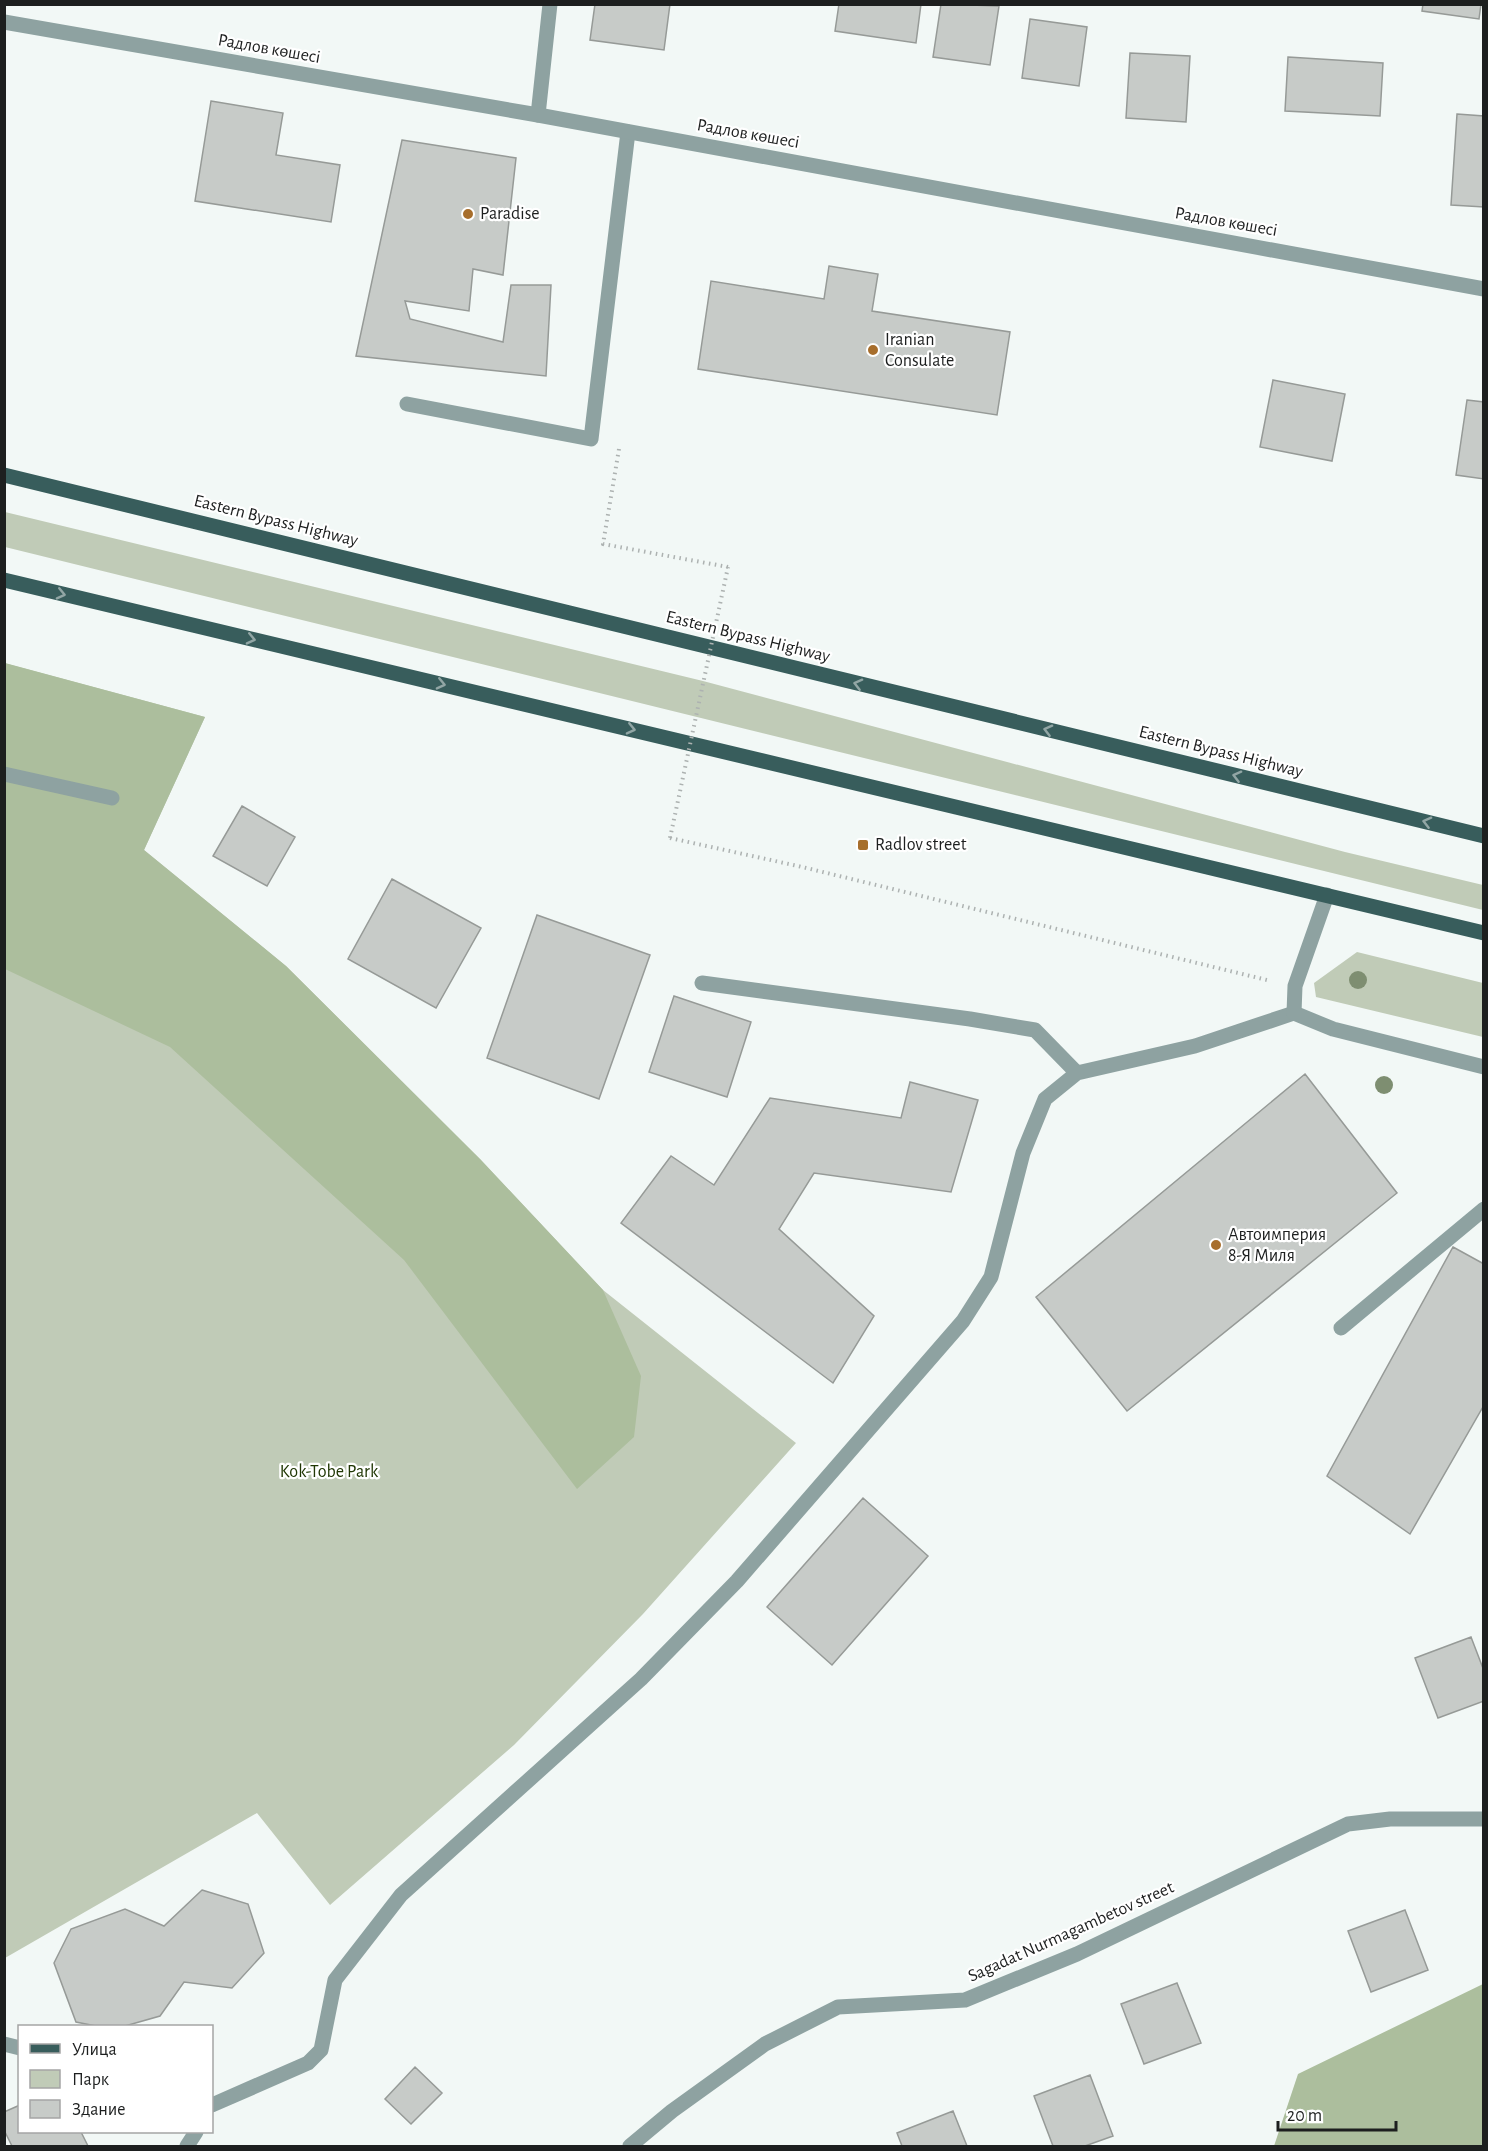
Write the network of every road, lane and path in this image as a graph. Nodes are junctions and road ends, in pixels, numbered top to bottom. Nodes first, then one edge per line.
1 (550, 4) edge
2 (4, 22) edge
3 (538, 115) junction
4 (628, 132) junction
5 (1484, 289) edge
6 (407, 404) dead end
7 (591, 439) junction
8 (4, 475) edge
9 (4, 580) edge
10 (4, 774) edge
11 (112, 798) dead end
12 (1484, 836) edge
13 (1327, 895) junction
14 (1484, 933) edge
15 (702, 983) dead end
16 (1294, 986) junction
17 (1294, 1013) junction
18 (1484, 1067) edge
19 (1077, 1073) junction
20 (1484, 1209) edge
21 (1341, 1328) dead end
22 (1484, 1820) edge
23 (213, 2103) edge
24 (195, 2133) edge
25 (187, 2146) edge
26 (630, 2146) edge

1 - 3 street
2 - 3 street, Радлов көшесі
3 - 4 street, Радлов көшесі
4 - 5 street, Радлов көшесі
4 - 7 street
6 - 7 street
7 - 16 path, bridge
12 -> 8 main road, Eastern Bypass Highway
9 -> 13 main road
10 - 11 street
13 - 14 main road
13 - 16 street
15 - 19 street
16 - 17 street
17 - 18 street
17 - 19 street
19 - 23 street
20 - 21 street
22 - 26 street, Sagadat Nurmagambetov street
24 - 25 street

